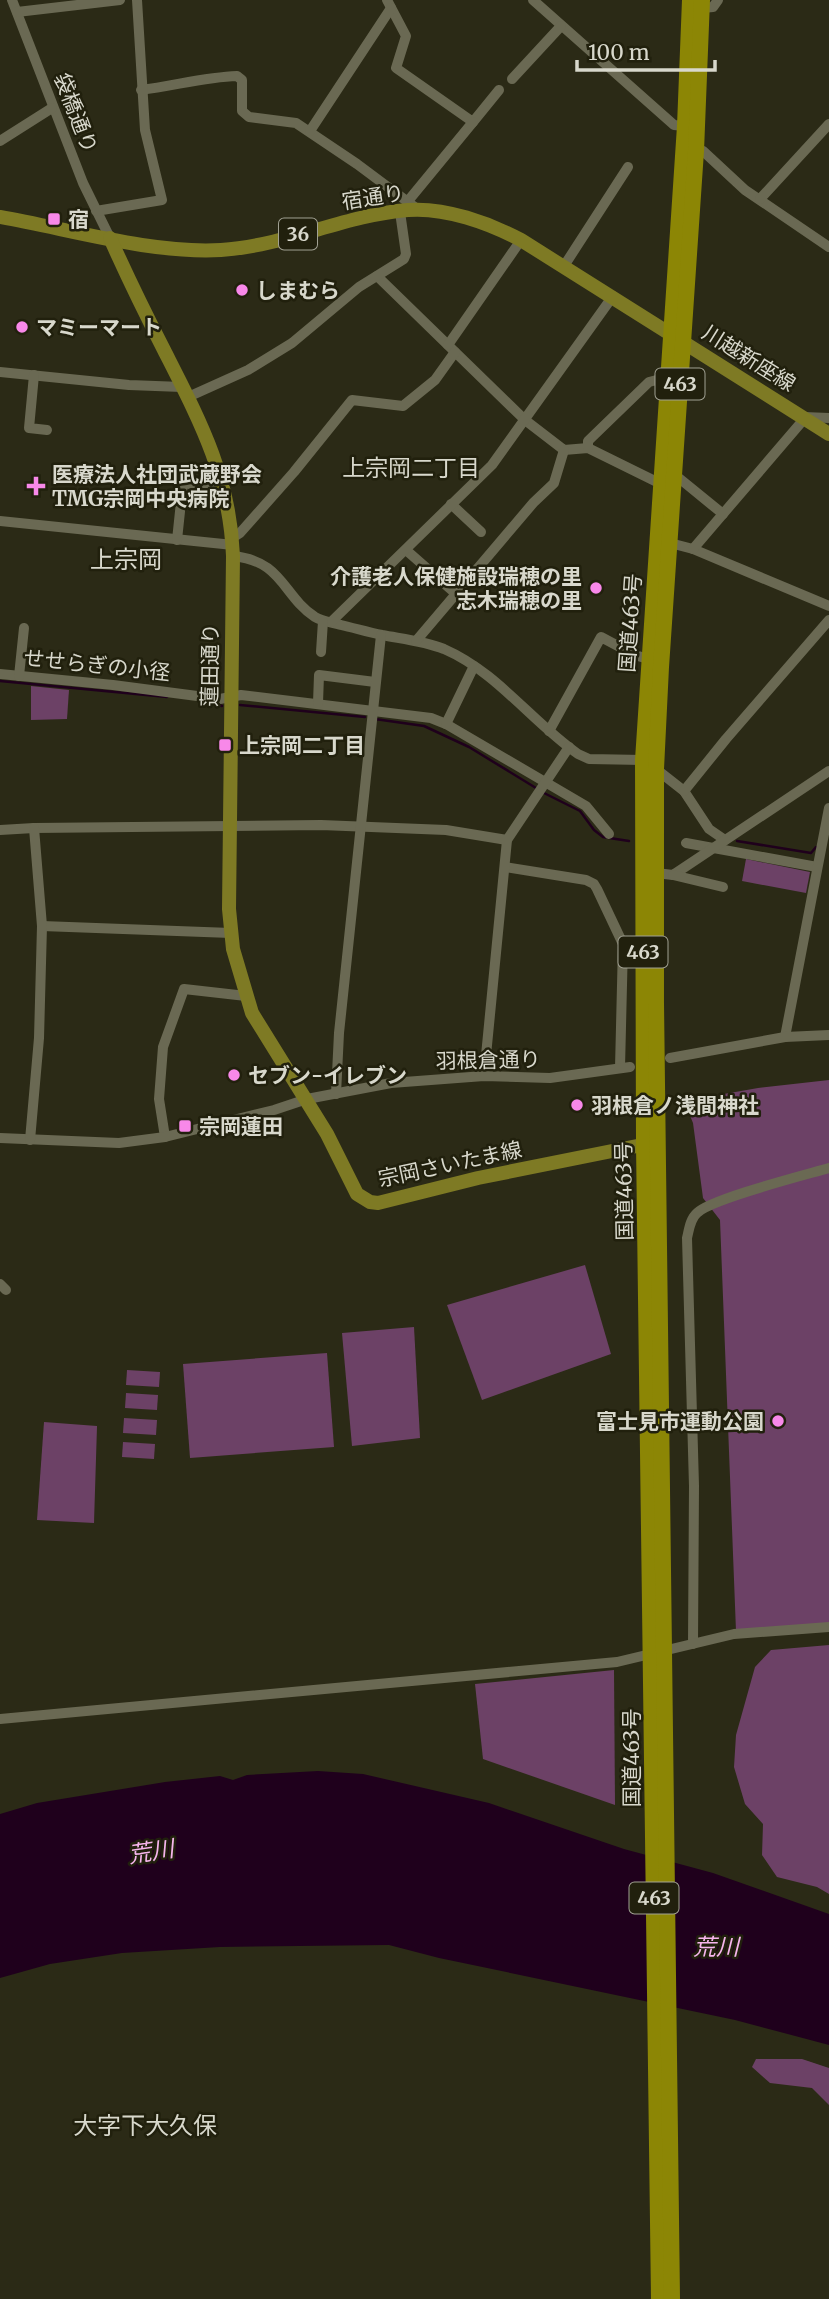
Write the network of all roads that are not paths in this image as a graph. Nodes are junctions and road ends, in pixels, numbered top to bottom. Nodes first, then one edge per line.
1 (12, 0) edge
2 (120, 0) edge
3 (137, 0) edge
4 (533, 0) edge
5 (553, 0) edge
6 (719, 0) edge
7 (698, 3) edge
8 (389, 4) edge
9 (17, 12) junction
10 (548, 13) junction
11 (561, 26) junction
12 (512, 79) dead end
13 (141, 90) junction
14 (499, 90) dead end
15 (52, 107) junction
16 (472, 122) junction
17 (829, 124) edge
18 (685, 126) junction
19 (310, 131) junction
20 (0, 141) edge
21 (696, 151) junction
22 (628, 167) dead end
23 (760, 199) junction
24 (409, 209) junction
25 (96, 211) junction
26 (0, 217) edge
27 (110, 238) junction
28 (521, 240) junction
29 (829, 247) edge
30 (564, 266) junction
31 (377, 276) junction
32 (613, 296) junction
33 (676, 336) junction
34 (452, 349) junction
35 (0, 372) edge
36 (34, 375) junction
37 (668, 377) junction
38 (185, 392) junction
39 (804, 418) junction
40 (829, 418) edge
41 (525, 420) junction
42 (47, 430) dead end
43 (829, 434) edge
44 (588, 448) junction
45 (564, 450) junction
46 (667, 479) junction
47 (225, 489) junction
48 (451, 504) junction
49 (723, 514) junction
50 (0, 522) edge
51 (481, 532) dead end
52 (177, 540) junction
53 (670, 543) junction
54 (233, 546) junction
55 (406, 550) junction
56 (693, 550) junction
57 (455, 593) junction
58 (829, 606) edge
59 (829, 620) edge
60 (327, 621) junction
61 (24, 628) dead end
62 (381, 635) junction
63 (416, 641) junction
64 (320, 652) dead end
65 (648, 659) junction
66 (474, 666) junction
67 (0, 674) edge
68 (19, 676) junction
69 (375, 681) junction
70 (231, 695) junction
71 (318, 703) junction
72 (372, 710) junction
73 (446, 724) junction
74 (549, 730) junction
75 (569, 747) junction
76 (650, 765) junction
77 (829, 771) edge
78 (546, 783) junction
79 (684, 792) junction
80 (829, 808) edge
81 (360, 827) junction
82 (34, 828) junction
83 (230, 828) junction
84 (0, 831) edge
85 (609, 834) dead end
86 (507, 840) junction
87 (725, 840) junction
88 (685, 843) dead end
89 (714, 847) junction
90 (505, 867) junction
91 (817, 867) junction
92 (656, 873) junction
93 (673, 875) junction
94 (723, 887) dead end
95 (41, 926) junction
96 (231, 933) junction
97 (246, 996) junction
98 (829, 1035) edge
99 (785, 1037) junction
100 (670, 1058) dead end
101 (484, 1076) junction
102 (335, 1094) junction
103 (307, 1099) junction
104 (165, 1137) junction
105 (0, 1138) edge
106 (30, 1140) junction
107 (652, 1143) junction
108 (829, 1168) edge
109 (656, 1498) junction
110 (829, 1627) edge
111 (693, 1644) junction
112 (0, 1719) edge
113 (659, 2299) edge
114 (672, 2299) edge

1 - 9 street, 袋橋通り
2 - 9 street
3 - 13 street
4 - 10 street
5 - 10 street
6 - 7 street
7 - 18 highway, 国道463号 / 463
7 - 21 highway, 国道463号 / 463
8 - 16 street
8 - 19 street
9 - 15 street, 袋橋通り
10 - 11 street
11 - 12 street
11 - 18 street
13 - 19 street
13 - 25 street
14 - 16 street
15 - 20 street
15 - 25 street, 袋橋通り
16 - 24 street
17 - 23 street
18 - 33 highway, 国道463号 / 463
19 - 24 street
21 - 23 street
21 - 33 highway, 国道463号 / 463
22 - 30 street
23 - 29 street
24 - 27 main road, 宿通り / 36
24 - 28 main road, 宿通り / 36
24 - 31 street
25 - 27 street, 袋橋通り
26 - 27 main road, 宿通り / 36
27 - 38 main road, 蓮田通り
28 - 30 main road, 宿通り / 36
28 - 34 street
30 - 32 main road, 宿通り / 36
31 - 34 street
31 - 38 street
32 - 33 main road, 宿通り / 36
32 - 41 street
33 - 37 highway, 国道463号 / 463
33 - 39 main road, 川越新座線
33 - 46 highway, 国道463号 / 463
34 - 41 street
34 - 54 street
35 - 36 street
36 - 38 street
36 - 42 street
37 - 44 street
37 - 46 highway, 国道463号 / 463
38 - 47 main road, 蓮田通り
39 - 40 street
39 - 43 main road, 川越新座線
39 - 49 street
41 - 45 street
41 - 48 street
44 - 45 street
44 - 46 street
45 - 57 street
46 - 49 street
46 - 53 highway, 国道463号 / 463
46 - 65 highway, 国道463号 / 463
47 - 52 street
47 - 54 main road, 蓮田通り
48 - 51 street
48 - 55 street
49 - 56 street
50 - 52 street
52 - 54 street
53 - 56 street
53 - 76 highway, 国道463号 / 463
54 - 60 street
54 - 70 main road, 蓮田通り
55 - 57 street
55 - 60 street
56 - 58 street
57 - 63 street
59 - 79 street
60 - 62 street
60 - 64 street
61 - 68 street
62 - 63 street
62 - 69 street
63 - 66 street
65 - 74 street
65 - 76 highway, 国道463号 / 463
66 - 73 street
66 - 74 street
67 - 68 street, せせらぎの小径
68 - 70 street, せせらぎの小径
69 - 71 street
69 - 72 street
70 - 71 street, せせらぎの小径
70 - 83 main road, 蓮田通り
71 - 72 street, せせらぎの小径
72 - 73 street, せせらぎの小径
72 - 81 street
73 - 78 street, せせらぎの小径
74 - 75 street
75 - 76 street
75 - 78 street
76 - 79 street
76 - 92 highway, 国道463号 / 463
76 - 107 highway, 国道463号 / 463
77 - 87 street
78 - 85 street, せせらぎの小径
78 - 86 street
79 - 87 street
80 - 91 street
81 - 83 street
81 - 86 street
81 - 102 street
82 - 83 street
82 - 84 street
82 - 95 street
83 - 96 main road, 蓮田通り
86 - 90 street
87 - 89 street
88 - 89 street
89 - 91 street
89 - 93 street
90 - 101 street
90 - 101 street, 羽根倉通り
91 - 99 street
92 - 93 street
92 - 107 highway, 国道463号 / 463
93 - 94 street
95 - 96 street
95 - 106 street
96 - 97 main road, 蓮田通り
97 - 103 main road, 蓮田通り
97 - 104 street
98 - 99 street
99 - 100 street
101 - 102 street, 羽根倉通り
102 - 103 street, 羽根倉通り
103 - 104 street, 羽根倉通り
103 - 107 main road, 宗岡さいたま線
104 - 106 street, 羽根倉通り
105 - 106 street, 羽根倉通り
107 - 109 highway, 国道463号 / 463
108 - 111 street
109 - 113 highway, 国道463号 / 463
109 - 114 highway, 国道463号 / 463
110 - 111 street
111 - 112 street

